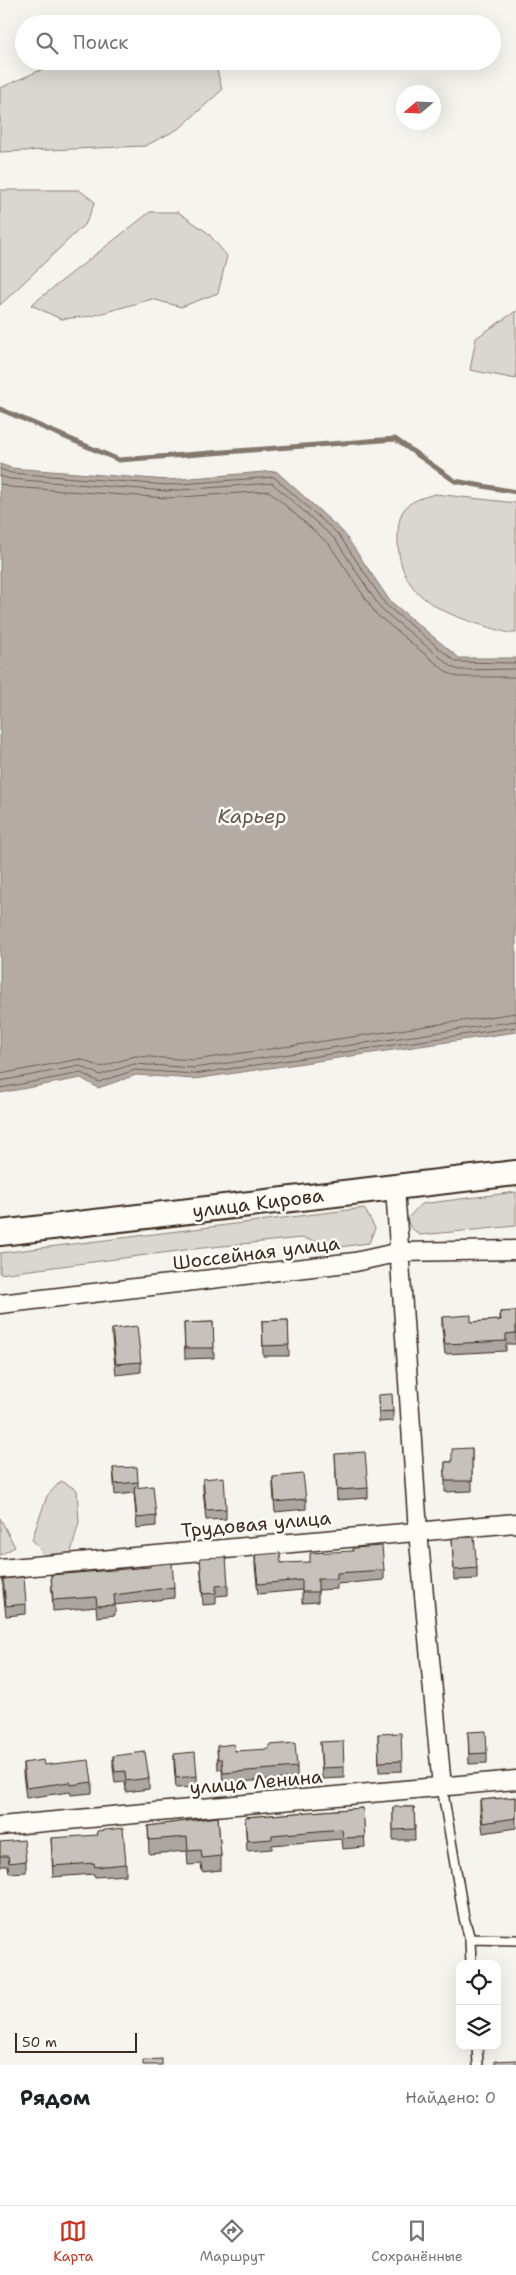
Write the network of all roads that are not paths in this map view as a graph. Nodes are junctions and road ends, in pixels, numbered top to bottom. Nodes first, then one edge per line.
1 (516, 1173) edge
2 (395, 1187) junction
3 (0, 1233) edge
4 (516, 1250) edge
5 (400, 1252) junction
6 (0, 1304) edge
7 (516, 1523) edge
8 (418, 1531) junction
9 (0, 1569) edge
10 (516, 1780) edge
11 (442, 1787) junction
12 (0, 1826) edge
13 (470, 1939) junction
14 (516, 1940) edge
15 (471, 1960) edge
16 (477, 2050) edge
17 (478, 2065) edge

1 - 2 main road, улица Кирова
2 - 3 main road, улица Кирова
2 - 5 street
4 - 5 street, Шоссейная улица
5 - 6 street, Шоссейная улица
5 - 8 street
7 - 8 street, Трудовая улица
8 - 9 street, Трудовая улица
8 - 11 street
10 - 11 street, улица Ленина
11 - 12 street, улица Ленина
11 - 13 lane
13 - 14 lane
13 - 15 lane
16 - 17 lane

